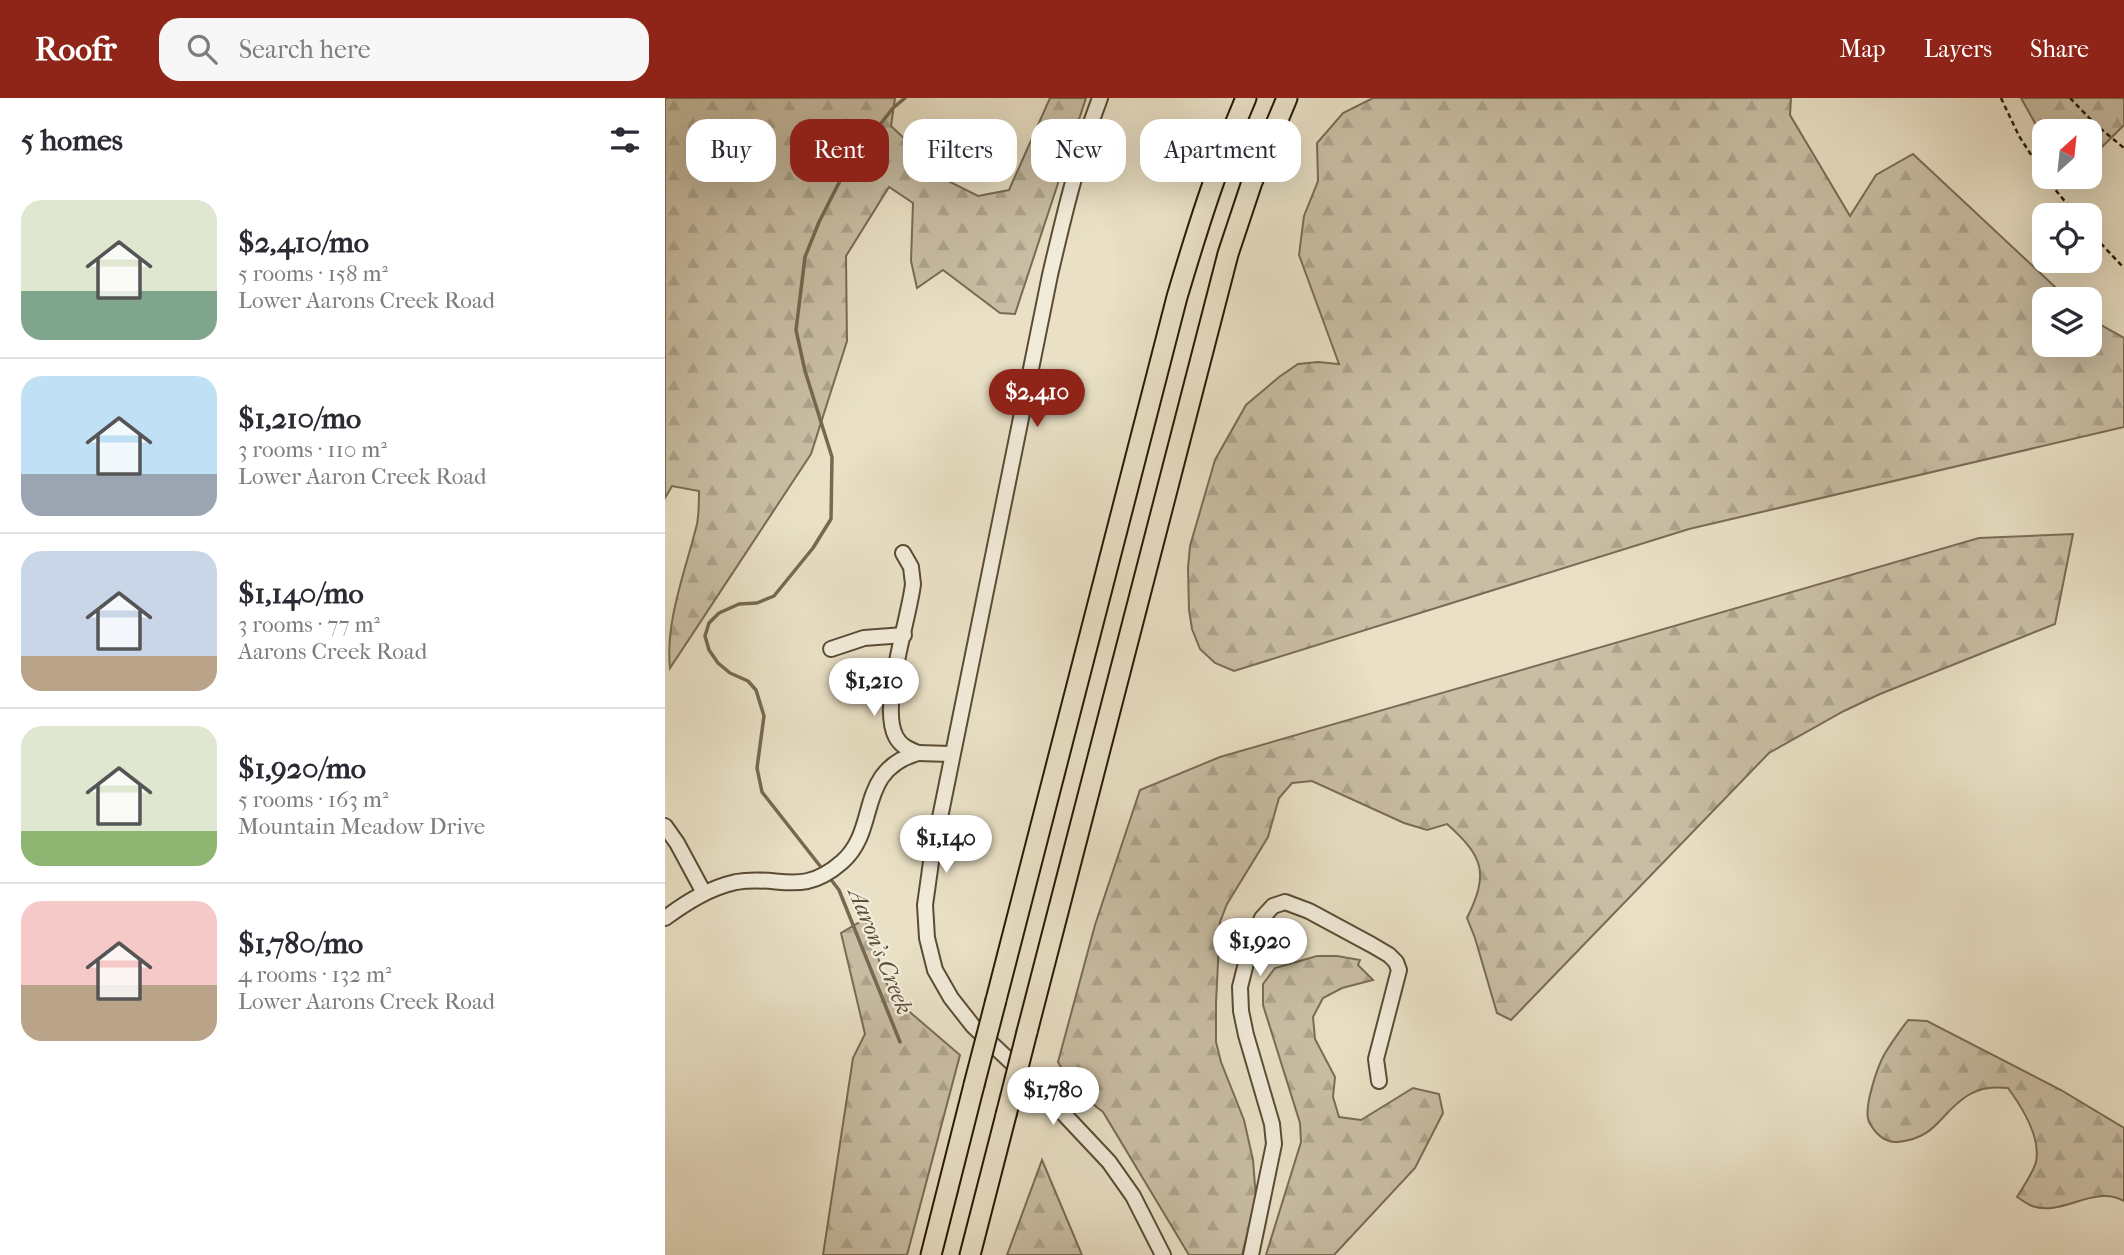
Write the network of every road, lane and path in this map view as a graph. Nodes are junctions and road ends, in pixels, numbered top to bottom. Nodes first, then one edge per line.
1 (1100, 98) edge
2 (1246, 98) edge
3 (1287, 98) edge
4 (2001, 98) edge
5 (2070, 98) edge
6 (2124, 148) edge
7 (2032, 156) edge
8 (2055, 189) edge
9 (2066, 203) edge
10 (2102, 245) edge
11 (2124, 268) edge
12 (902, 553) dead end
13 (904, 635) junction
14 (831, 649) dead end
15 (918, 753) junction
16 (951, 754) junction
17 (665, 827) edge
18 (704, 892) junction
19 (665, 918) edge
20 (1379, 1081) dead end
21 (931, 1255) edge
22 (970, 1255) edge
23 (1163, 1255) edge
24 (1251, 1255) edge

1 - 16 street
2 - 21 highway, bridge
3 - 22 highway, bridge
4 - 7 path
5 - 6 path
8 - 9 path
10 - 11 path
12 - 13 street
13 - 14 street
13 - 15 street
15 - 16 street
15 - 18 street
16 - 23 street
17 - 18 street
18 - 19 street
20 - 24 street

